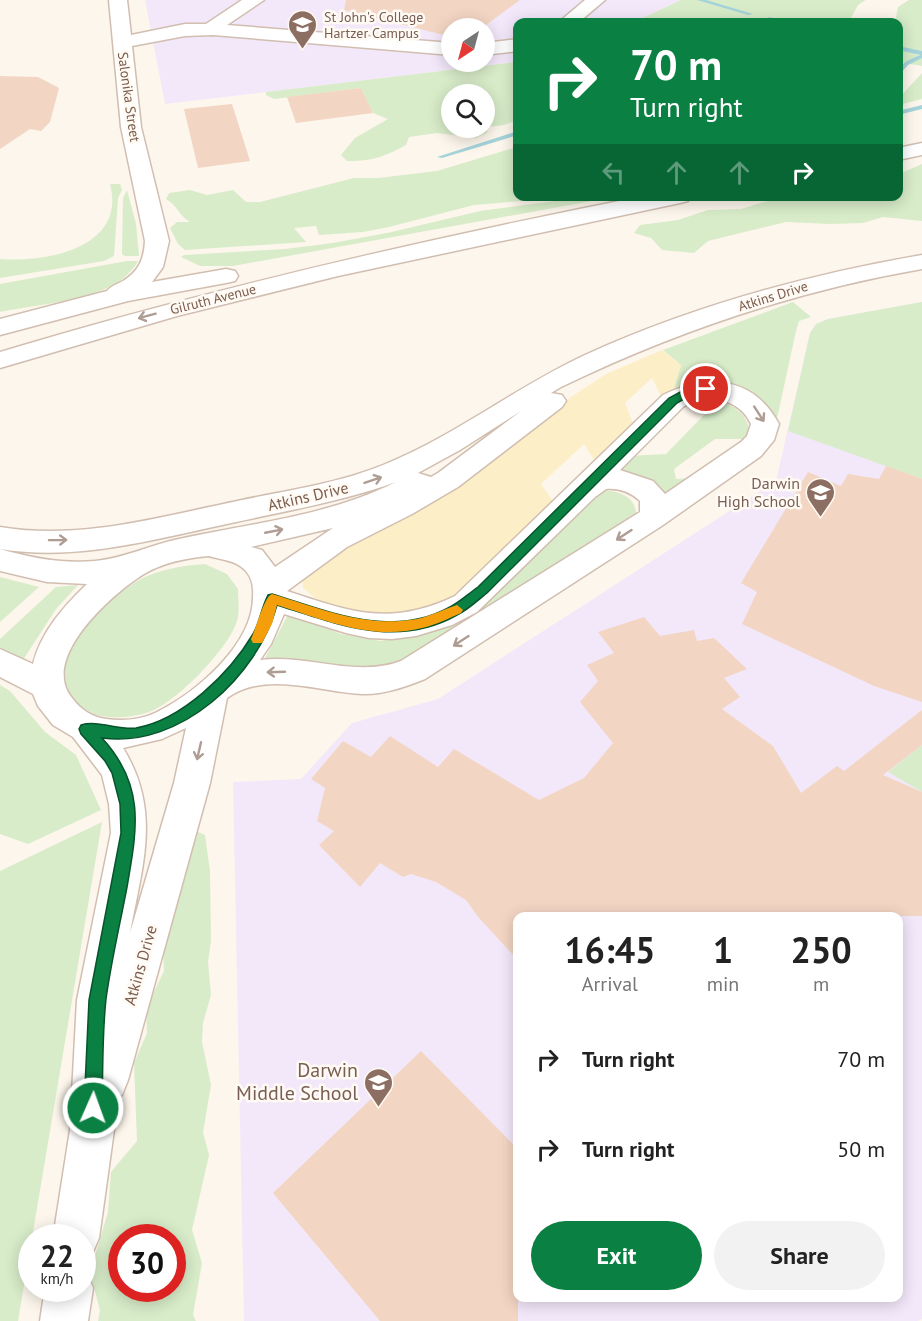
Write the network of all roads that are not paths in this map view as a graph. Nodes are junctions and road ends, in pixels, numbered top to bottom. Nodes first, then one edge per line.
1 (118, 0) edge
2 (255, 0) edge
3 (596, 0) edge
4 (573, 18) edge
5 (213, 29) junction
6 (122, 42) junction
7 (513, 46) edge
8 (495, 48) edge
9 (441, 49) edge
10 (922, 149) edge
11 (903, 153) edge
12 (655, 201) edge
13 (156, 228) junction
14 (428, 247) junction
15 (922, 262) edge
16 (236, 274) junction
17 (82, 304) junction
18 (0, 327) edge
19 (630, 347) junction
20 (0, 362) edge
21 (589, 364) junction
22 (582, 492) junction
23 (652, 518) junction
24 (0, 538) edge
25 (196, 546) junction
26 (0, 560) edge
27 (146, 560) junction
28 (272, 592) junction
29 (0, 662) edge
30 (47, 686) junction
31 (216, 690) junction
32 (86, 729) junction
33 (92, 1130) junction
34 (78, 1224) edge
35 (67, 1302) edge
36 (64, 1321) edge

1 - 6 street, Salonika Street
2 - 5 street
3 - 4 street
5 - 6 street
5 - 9 street
6 - 13 street, Salonika Street
7 - 8 street
10 - 11 street
12 - 14 street, Gilruth Avenue
13 - 16 street, Salonika Street
13 - 17 street, Salonika Street
14 - 16 street, Gilruth Avenue
14 -> 20 street, Gilruth Avenue
15 - 19 street, Atkins Drive
16 - 17 street, Gilruth Avenue
17 - 18 street, Gilruth Avenue
19 - 21 street, Atkins Drive
19 - 28 street, Atkins Drive
24 -> 21 street, Atkins Drive
25 -> 21 street, Atkins Drive
22 - 23 street
22 -> 23 street
22 - 28 street
23 -> 31 street
25 - 27 street
25 - 28 street
26 - 27 street
27 - 30 street
28 - 31 street
29 - 30 street
30 - 32 street
31 - 32 street
31 -> 33 street, Atkins Drive
32 - 33 street, Atkins Drive
33 - 34 street, Atkins Drive
35 - 36 street

